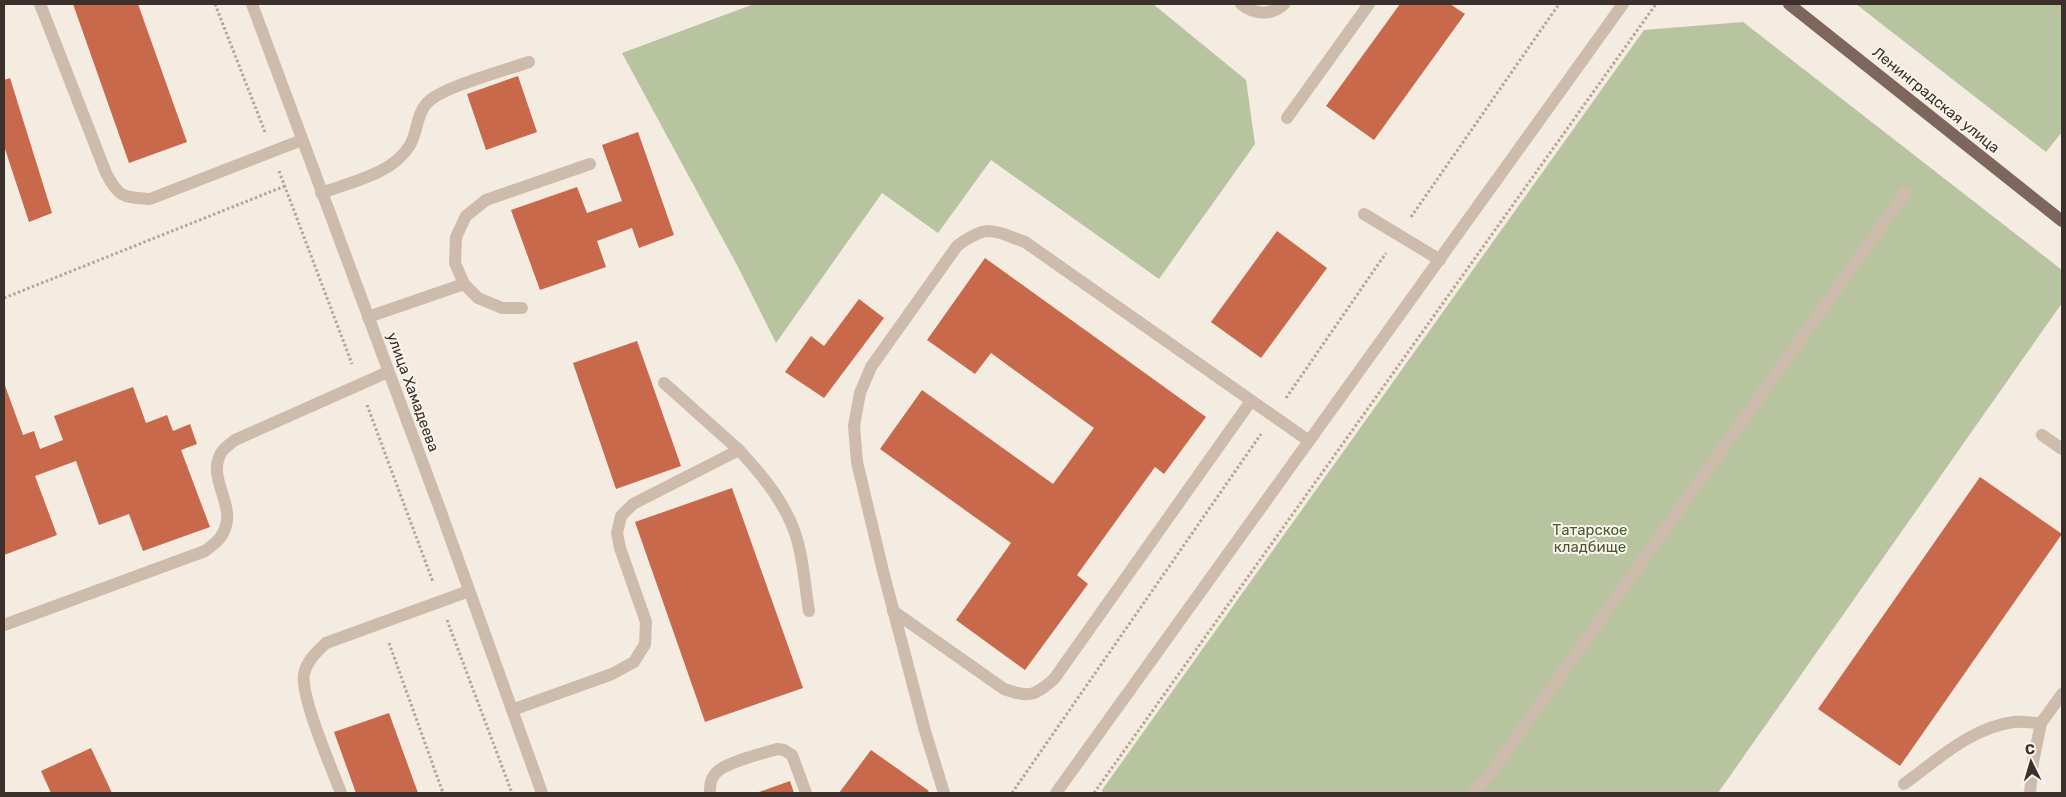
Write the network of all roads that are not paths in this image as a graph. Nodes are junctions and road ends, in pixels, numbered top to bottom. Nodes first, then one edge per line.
1 (40, 4) edge
2 (252, 4) edge
3 (1241, 4) edge
4 (1284, 4) edge
5 (1369, 4) edge
6 (1623, 4) edge
7 (1790, 4) edge
8 (529, 62) dead end
9 (1287, 118) dead end
10 (302, 140) junction
11 (590, 164) dead end
12 (321, 192) junction
13 (1905, 193) dead end
14 (1364, 214) dead end
15 (2062, 221) edge
16 (1440, 260) junction
17 (464, 284) junction
18 (522, 308) dead end
19 (368, 317) junction
20 (388, 372) junction
21 (664, 383) dead end
22 (1250, 401) junction
23 (2042, 434) dead end
24 (1309, 441) junction
25 (2062, 449) edge
26 (738, 450) junction
27 (469, 591) junction
28 (809, 611) dead end
29 (893, 611) junction
30 (4, 625) edge
31 (2062, 694) edge
32 (512, 710) junction
33 (2041, 723) junction
34 (1904, 784) dead end
35 (341, 793) edge
36 (542, 793) edge
37 (710, 793) edge
38 (806, 793) edge
39 (944, 793) edge
40 (1056, 793) edge
41 (1473, 793) edge
42 (2030, 793) edge

1 - 10 street
2 - 10 street, улица Хамадеева
3 - 4 street
5 - 9 street
6 - 16 street
7 - 15 main road, Ленинградская улица
8 - 12 street
10 - 12 street, улица Хамадеева
11 - 17 street
12 - 19 street, улица Хамадеева
13 - 41 street
14 - 16 street
16 - 24 street
17 - 18 street
17 - 19 street
19 - 20 street, улица Хамадеева
20 - 27 street, улица Хамадеева
20 - 30 street
21 - 26 street
22 - 24 street
22 - 29 street
22 - 29 street
23 - 25 street
24 - 40 street
26 - 28 street
26 - 32 street
27 - 32 street, улица Хамадеева
27 - 35 street
29 - 39 street
31 - 33 street
32 - 36 street, улица Хамадеева
33 - 34 street
33 - 42 street
37 - 38 street

